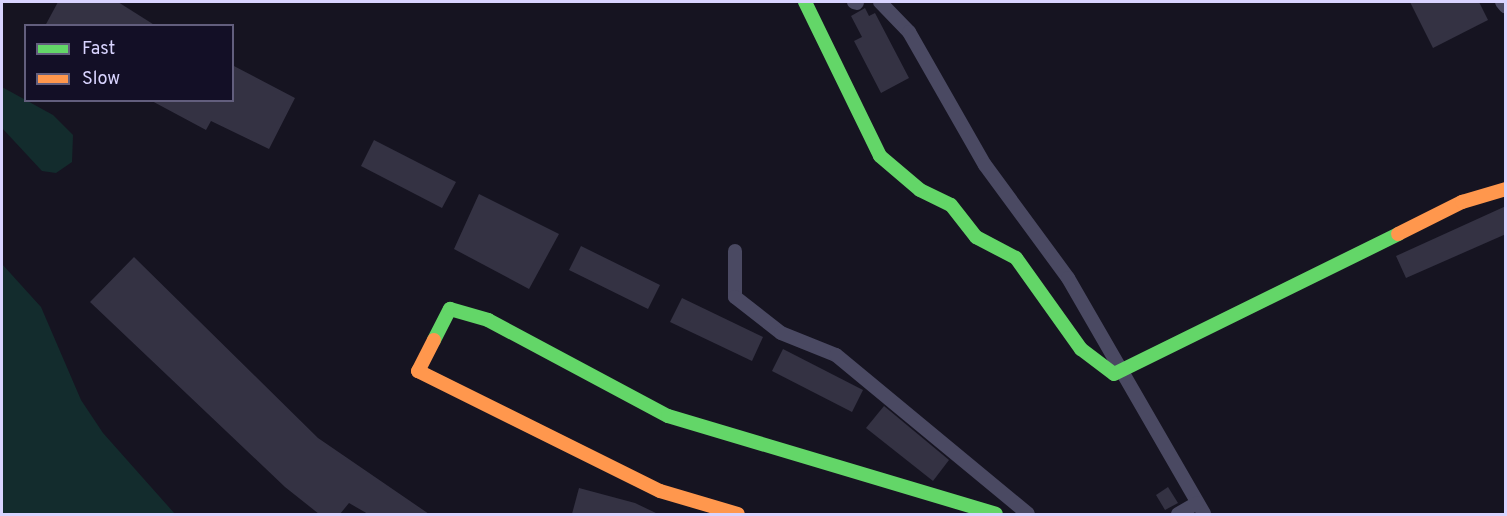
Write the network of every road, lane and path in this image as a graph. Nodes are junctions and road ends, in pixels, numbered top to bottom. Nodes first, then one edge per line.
1 (805, 2) edge
2 (880, 2) edge
3 (1502, 2) edge
4 (1506, 7) edge
5 (1506, 189) edge
6 (735, 251) dead end
7 (1126, 372) junction
8 (1201, 508) edge
9 (738, 514) edge
10 (996, 514) edge
11 (1028, 514) edge
12 (1178, 514) edge

1 - 7 street
2 - 7 street
3 - 4 street
5 - 7 street
6 - 11 street
7 - 8 street
8 - 12 street
9 - 10 street

